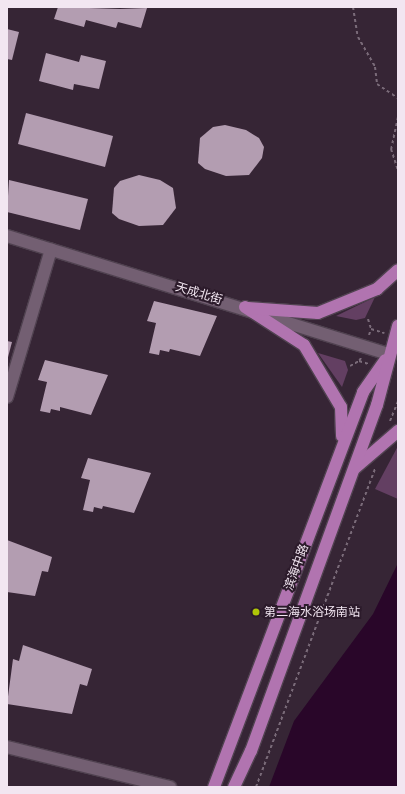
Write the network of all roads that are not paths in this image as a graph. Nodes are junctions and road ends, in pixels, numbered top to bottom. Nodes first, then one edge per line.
1 (7, 236) edge
2 (51, 249) junction
3 (398, 270) edge
4 (245, 308) junction
5 (398, 326) edge
6 (389, 354) junction
7 (7, 397) edge
8 (393, 430) edge
9 (342, 445) junction
10 (352, 472) junction
11 (7, 747) edge
12 (170, 787) edge
13 (214, 787) edge
14 (234, 787) edge

1 - 2 street, 天成北街
2 - 4 street, 天成北街
2 - 7 street
3 - 4 main road
4 - 6 street, 天成北街
4 - 9 main road
5 - 6 main road, 滨海中路
6 - 9 main road, 滨海中路
6 - 10 main road, 滨海中路
8 - 10 main road
9 - 13 main road, 滨海中路
10 - 14 main road, 滨海中路
11 - 12 street

